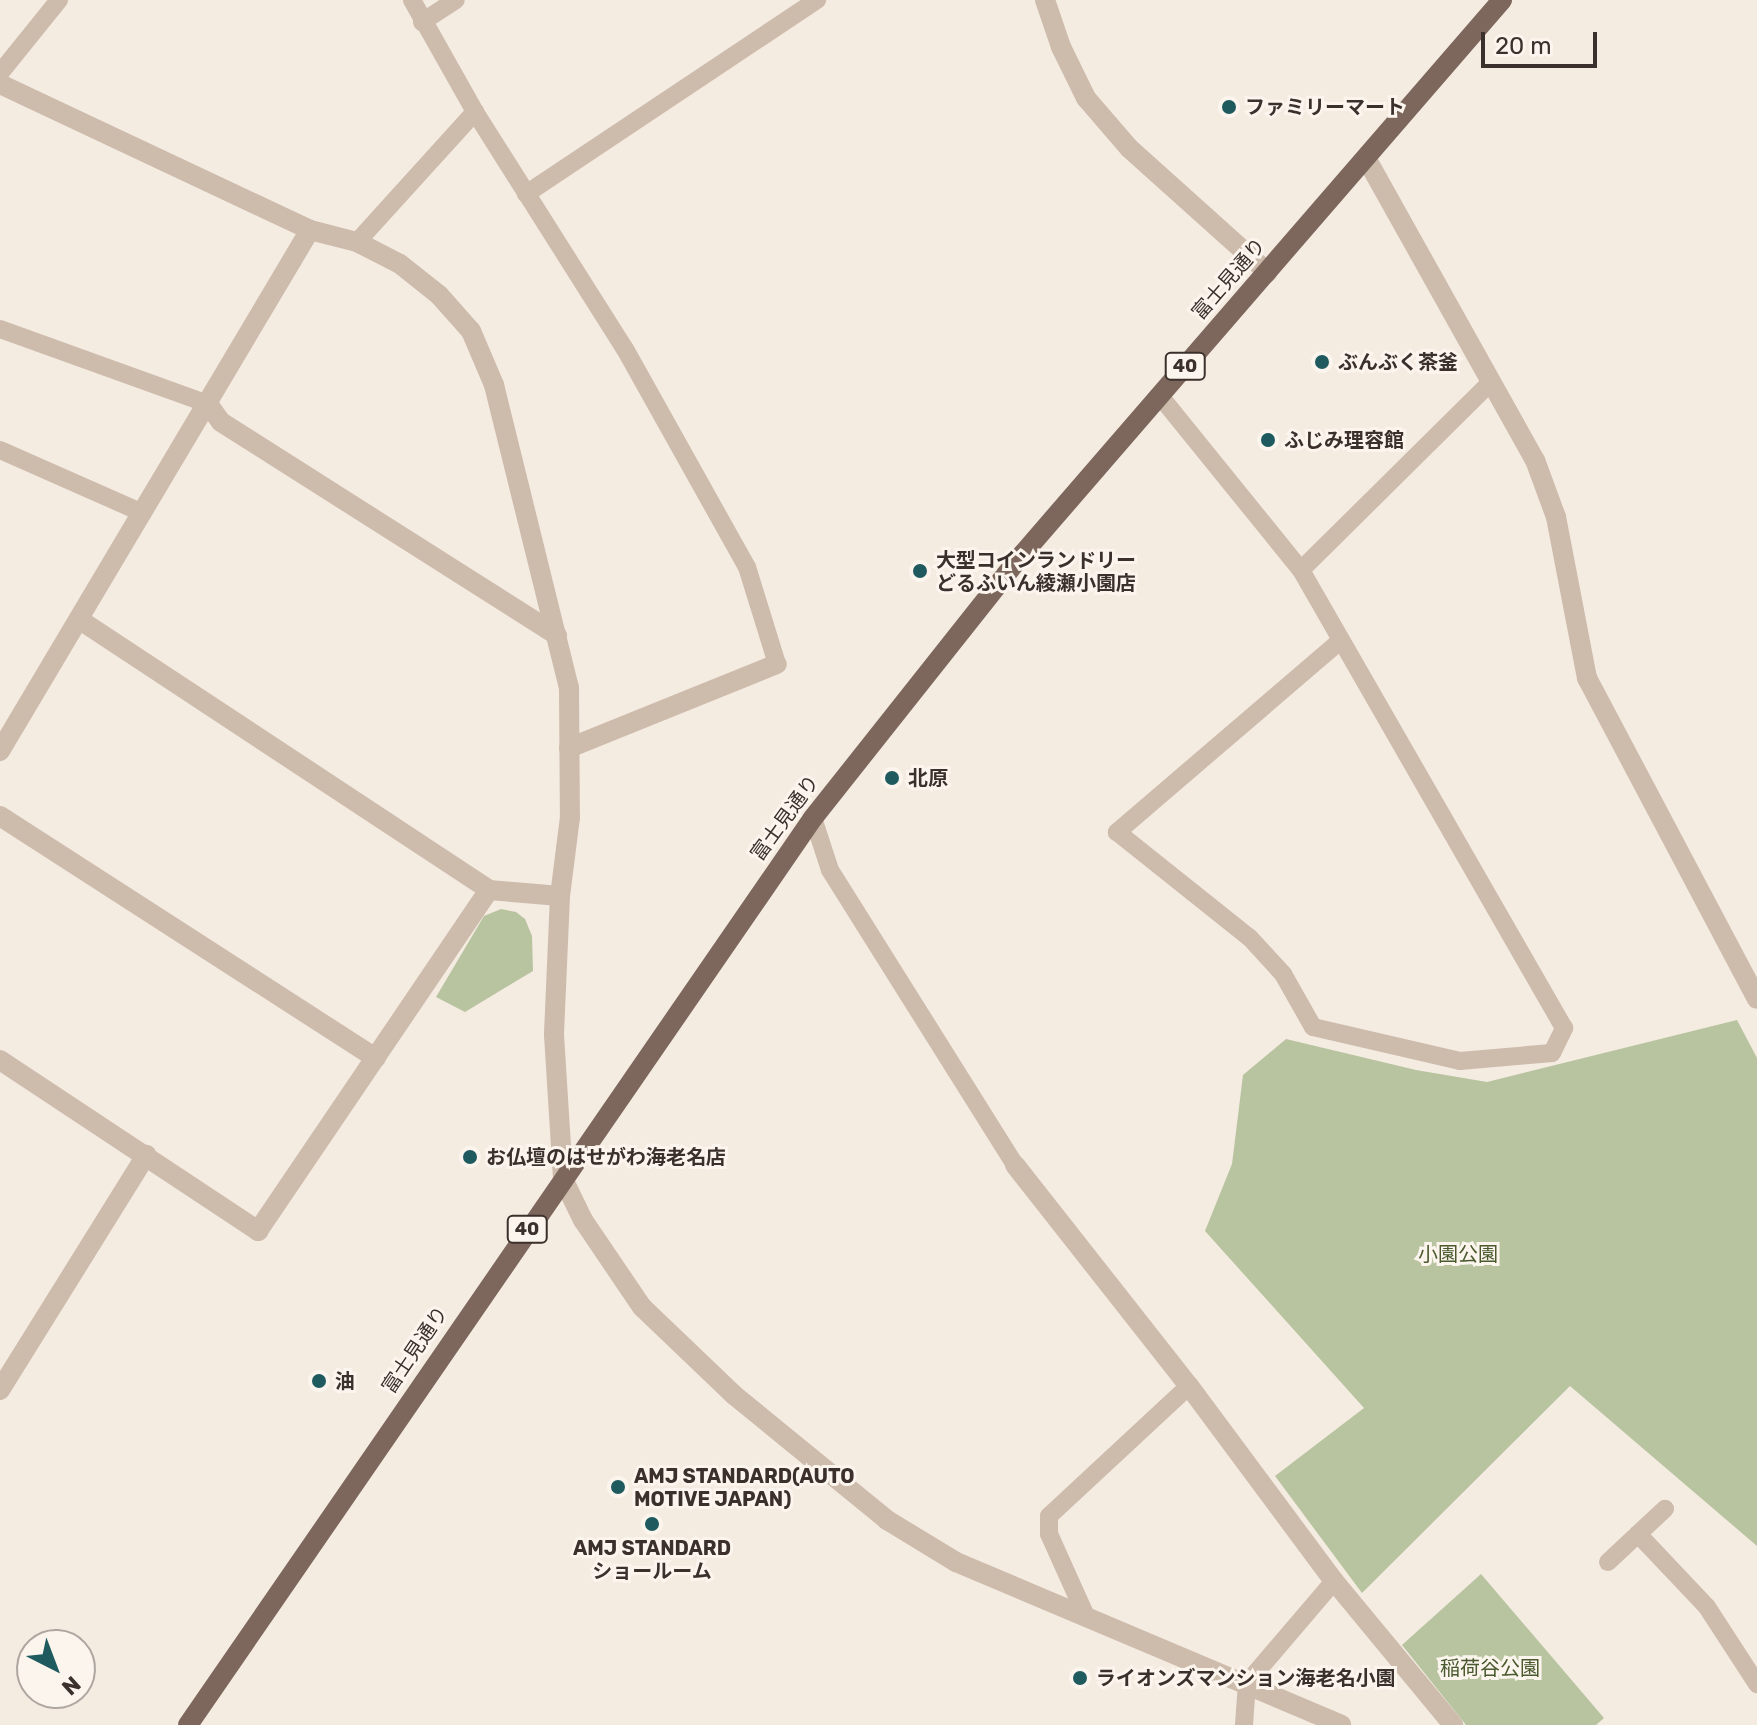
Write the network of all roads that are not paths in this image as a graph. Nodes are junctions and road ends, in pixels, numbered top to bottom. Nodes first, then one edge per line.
1 (59, 0) edge
2 (412, 0) edge
3 (456, 0) edge
4 (817, 0) edge
5 (1045, 0) edge
6 (1502, 0) edge
7 (422, 22) junction
8 (0, 73) edge
9 (0, 84) edge
10 (475, 112) junction
11 (1366, 158) junction
12 (526, 194) junction
13 (310, 230) junction
14 (357, 242) junction
15 (1267, 272) junction
16 (0, 329) edge
17 (1491, 382) junction
18 (1160, 396) junction
19 (208, 404) junction
20 (0, 450) edge
21 (143, 513) junction
22 (1301, 570) junction
23 (80, 620) junction
24 (557, 635) junction
25 (1340, 641) junction
26 (777, 664) joint
27 (569, 748) junction
28 (0, 751) edge
29 (0, 816) edge
30 (813, 818) junction
31 (489, 890) junction
32 (560, 896) junction
33 (1757, 999) edge
34 (376, 1058) junction
35 (0, 1060) edge
36 (146, 1155) junction
37 (1015, 1165) joint
38 (563, 1179) junction
39 (1189, 1386) junction
40 (0, 1390) edge
41 (1665, 1509) dead end
42 (1638, 1534) junction
43 (1608, 1562) dead end
44 (1334, 1581) junction
45 (1085, 1614) junction
46 (1247, 1683) junction
47 (1757, 1684) edge
48 (188, 1725) edge
49 (1244, 1725) edge
50 (1341, 1725) edge
51 (1453, 1725) edge

1 - 8 lane
2 - 7 lane
3 - 7 lane
4 - 12 lane
5 - 15 street
6 - 11 main road, 富士見通り / 40
7 - 10 lane
9 - 13 street
10 - 12 lane
10 - 14 lane
11 - 15 main road, 富士見通り / 40
11 - 17 street
12 - 26 lane
13 - 14 street
13 - 19 street
14 - 24 street
15 - 18 main road, 富士見通り / 40
16 - 19 lane
17 - 22 lane
17 - 33 street
18 - 22 lane
18 - 30 main road, 富士見通り / 40
19 - 21 street
19 - 24 street
20 - 21 lane
21 - 23 street
22 - 25 lane
23 - 28 street
23 - 31 street
24 - 27 street
25 - 25 lane
26 - 27 street
27 - 32 street
29 - 34 street
30 - 37 lane
30 - 38 main road, 富士見通り / 40
31 - 32 street
31 - 34 street
32 - 38 street
34 - 36 street
35 - 36 street
36 - 40 street
37 - 39 street
38 - 45 street
38 - 48 main road, 富士見通り / 40
39 - 44 street
39 - 45 lane
41 - 42 lane
42 - 43 lane
42 - 47 lane
44 - 46 lane
44 - 51 street
45 - 46 street
46 - 49 lane
46 - 50 street

